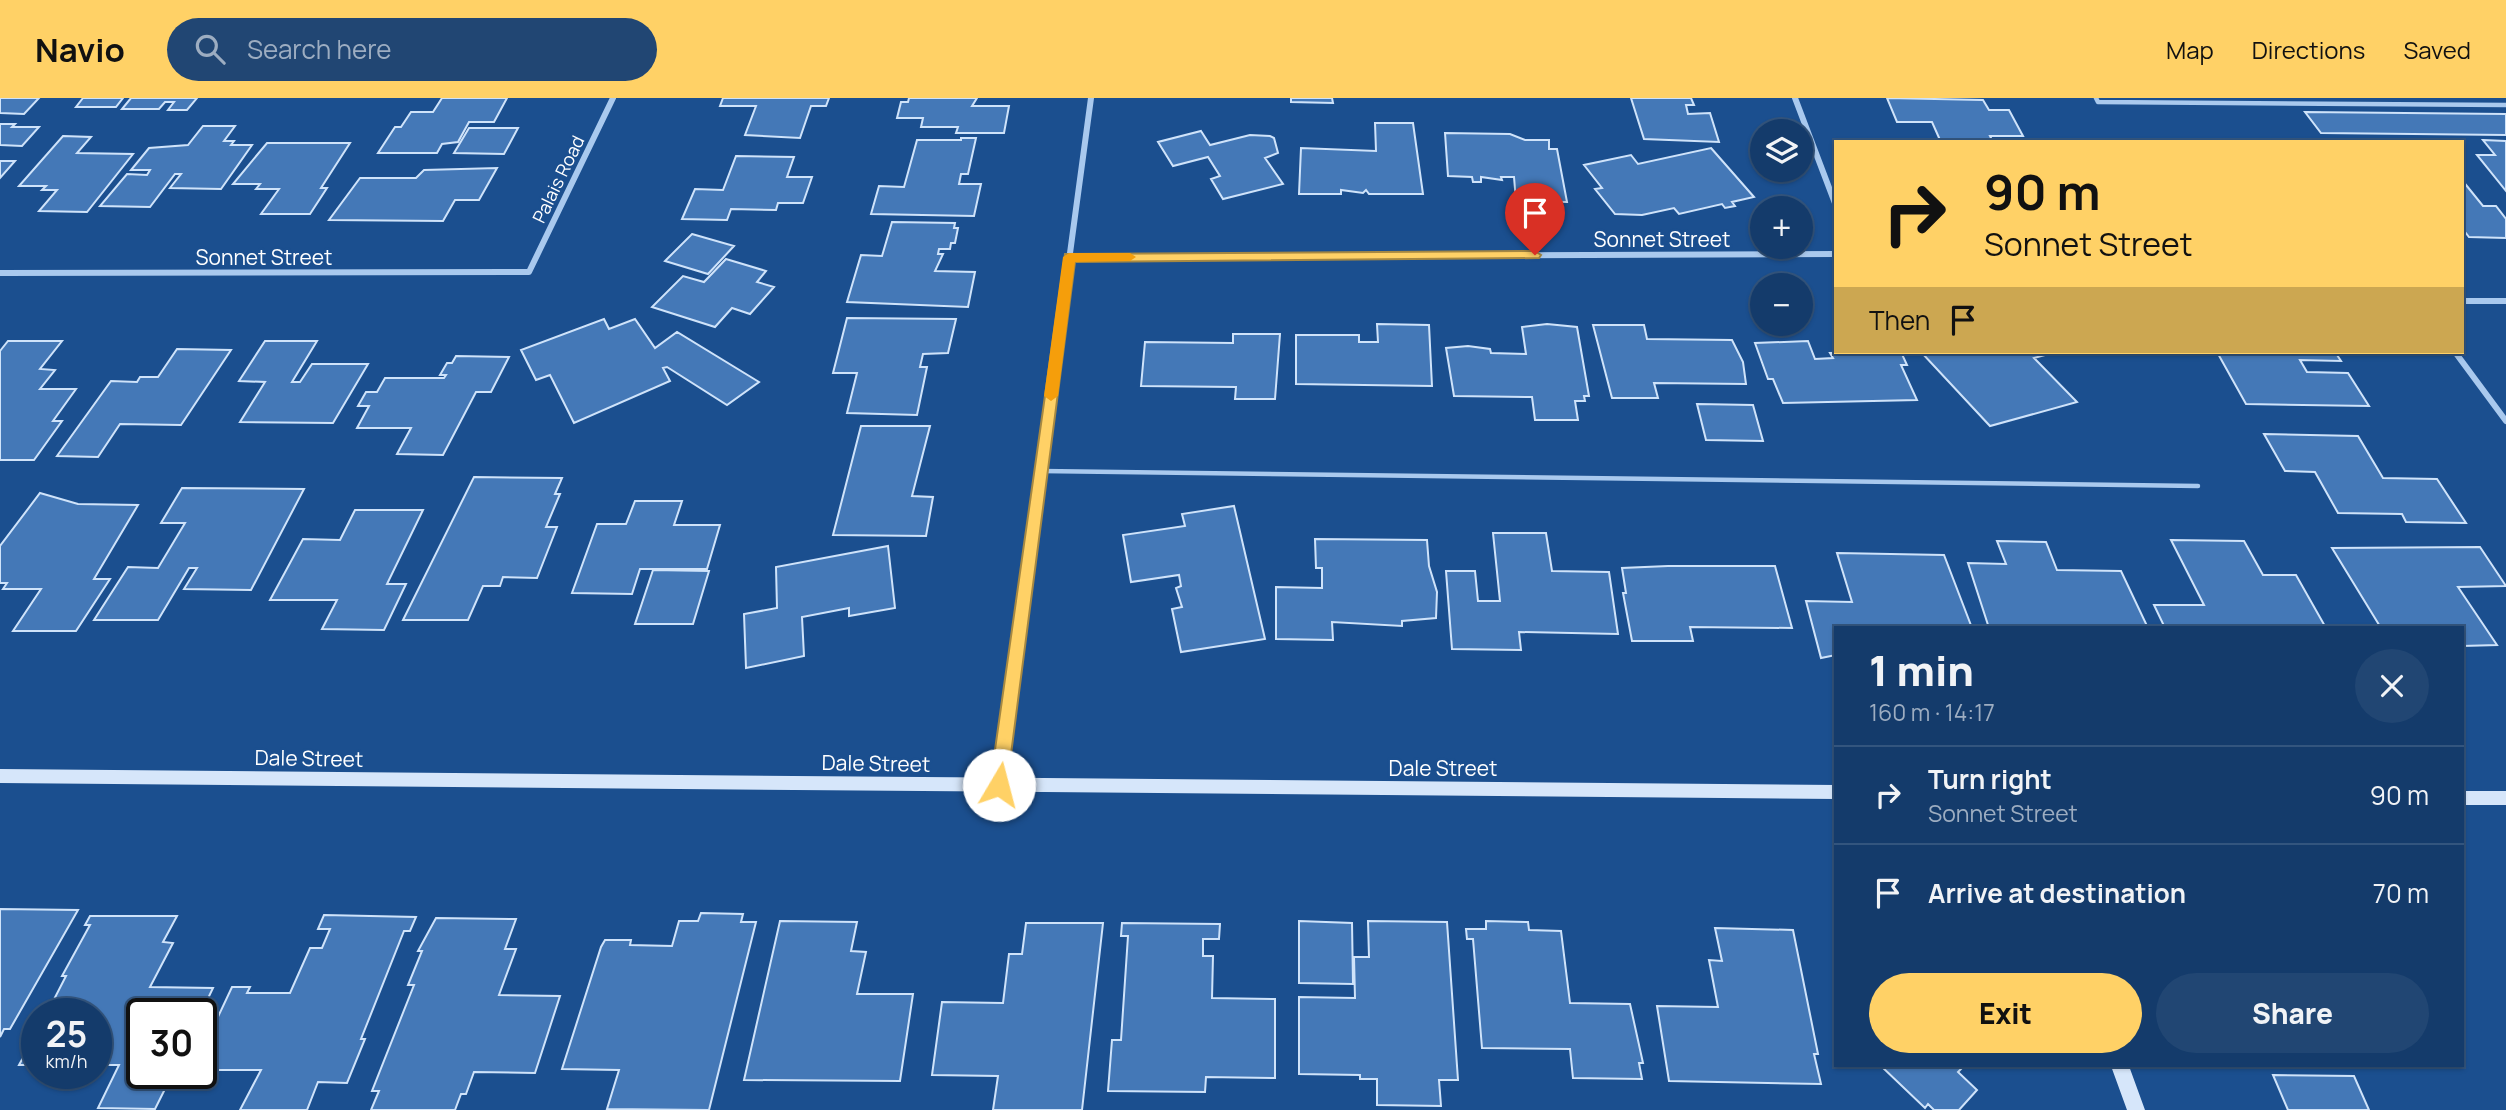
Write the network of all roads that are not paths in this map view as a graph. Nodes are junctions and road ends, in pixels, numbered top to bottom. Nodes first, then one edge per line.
1 (613, 98) edge
2 (1091, 98) edge
3 (1795, 98) edge
4 (2096, 98) edge
5 (2506, 105) edge
6 (1834, 201) edge
7 (1834, 254) edge
8 (1069, 257) junction
9 (529, 272) joint
10 (0, 273) edge
11 (2464, 301) edge
12 (2506, 301) edge
13 (2456, 354) edge
14 (2506, 421) edge
15 (1041, 471) junction
16 (2198, 486) dead end
17 (0, 776) edge
18 (999, 785) junction
19 (1834, 792) edge
20 (2464, 798) edge
21 (2506, 798) edge
22 (2120, 1067) edge
23 (2136, 1110) edge

1 - 9 street, Palais Road
2 - 8 street
3 - 6 street
4 - 5 lane
7 - 8 street, Sonnet Street
8 - 15 street
9 - 10 street, Sonnet Street
11 - 12 street
13 - 14 street
15 - 16 lane
15 - 18 street
17 - 18 street, Dale Street
18 - 19 street, Dale Street
20 - 21 street
22 - 23 street

